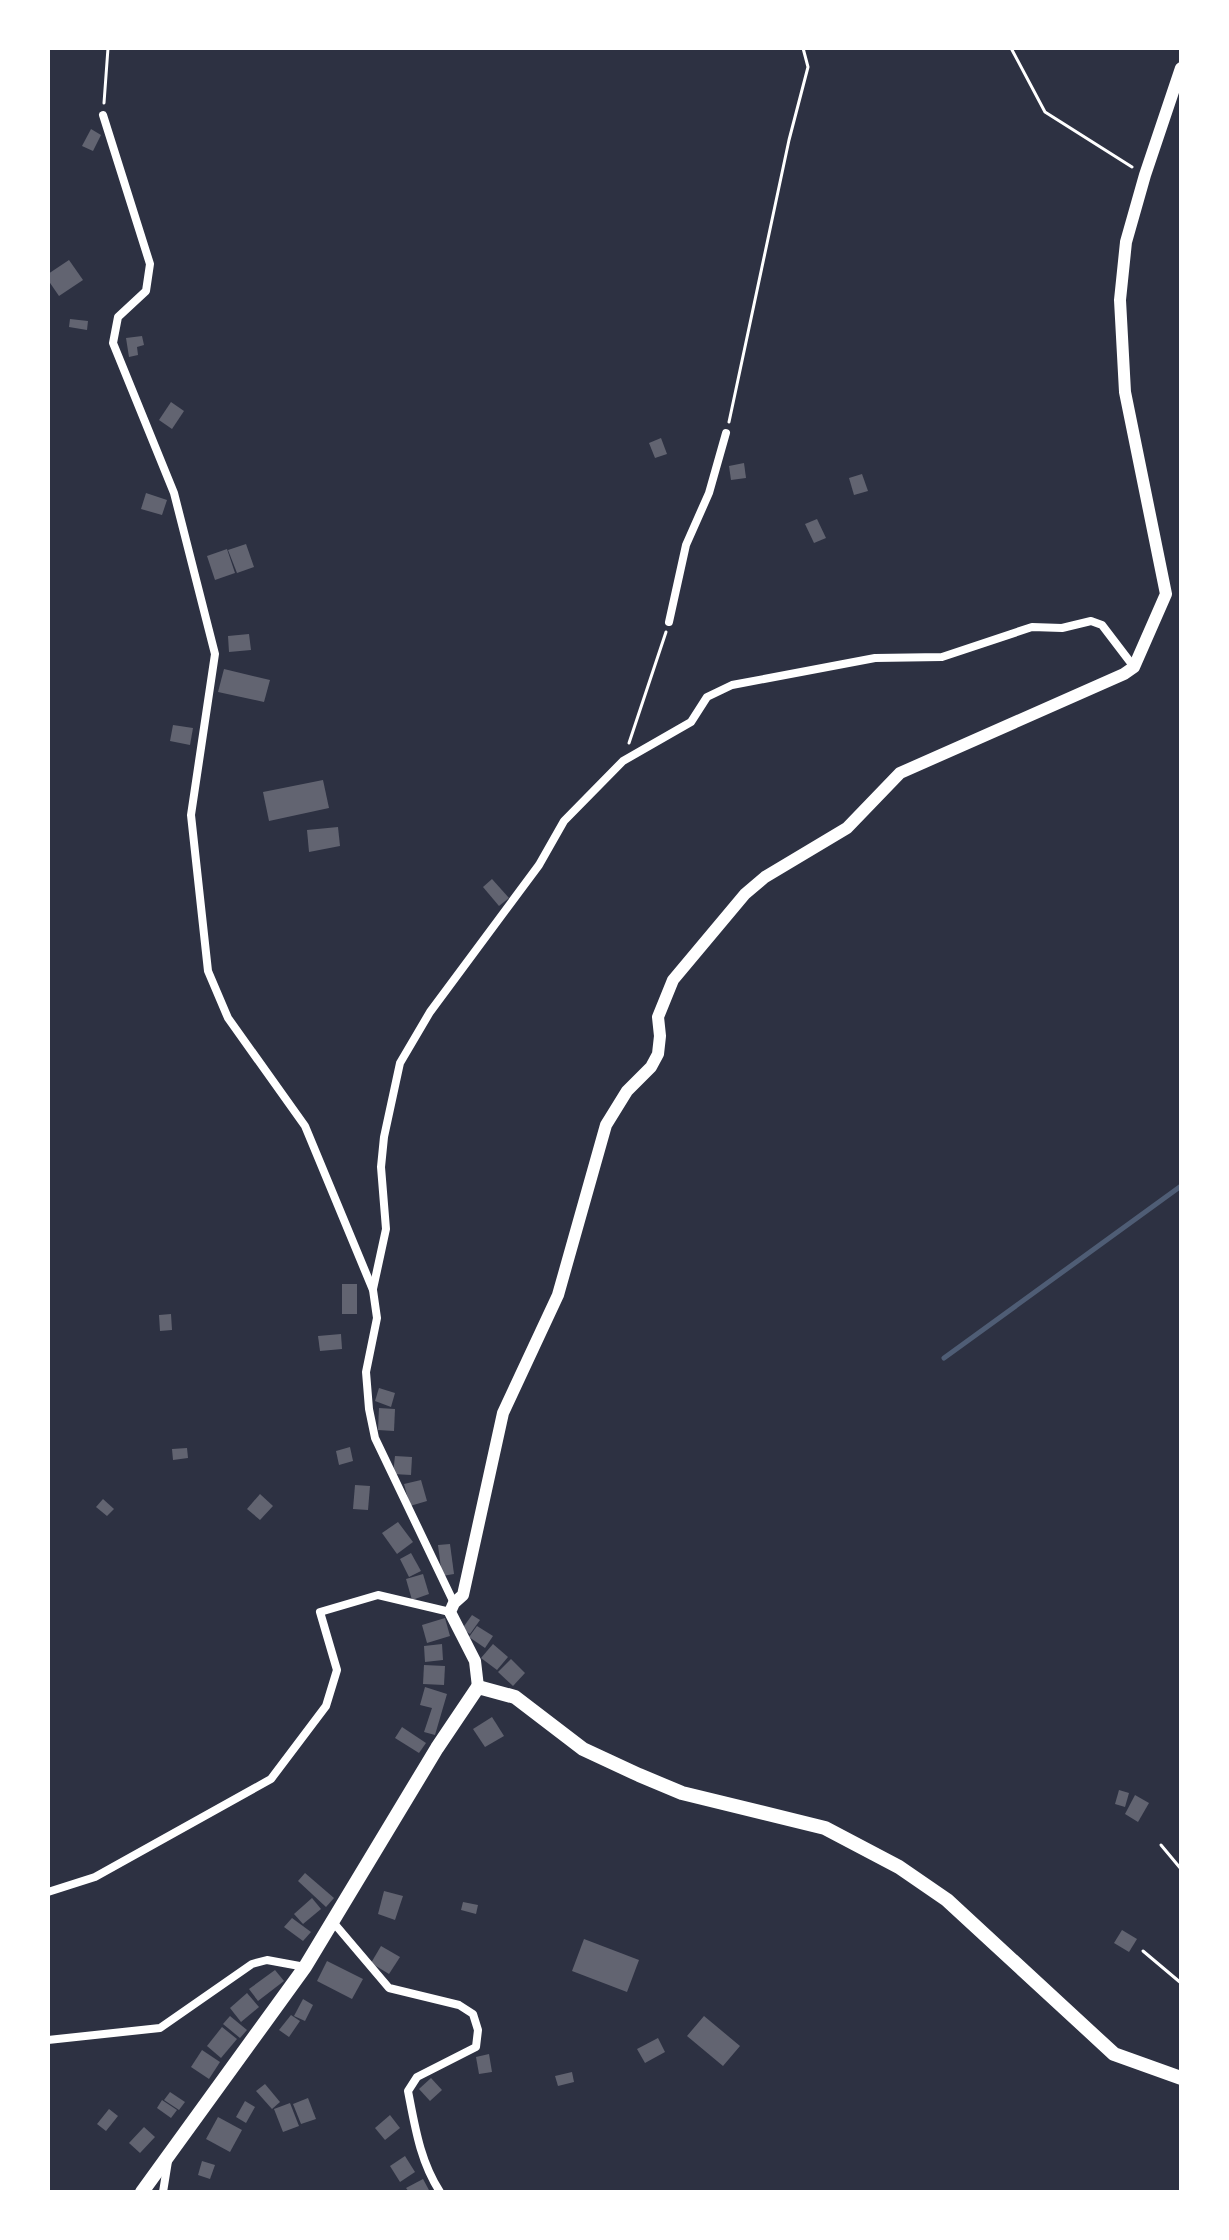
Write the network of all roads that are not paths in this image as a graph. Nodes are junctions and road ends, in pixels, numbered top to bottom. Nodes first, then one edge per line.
1 (1181, 68) edge
2 (103, 115) road end
3 (726, 433) road end
4 (669, 622) road end
5 (1134, 667) junction
6 (373, 1290) junction
7 (452, 1607) junction
8 (478, 1687) junction
9 (48, 1892) edge
10 (333, 1922) junction
11 (305, 1967) junction
12 (48, 2040) edge
13 (1181, 2078) edge
14 (168, 2156) junction
15 (142, 2192) edge
16 (163, 2192) edge
17 (440, 2192) edge

1 - 5 street
2 - 6 street
3 - 4 street
5 - 6 street
5 - 7 street
6 - 7 street
7 - 8 street
7 - 9 street
8 - 10 main road
8 - 13 main road
10 - 11 main road
10 - 17 street
11 - 12 street
11 - 14 main road
14 - 15 main road
14 - 16 street

